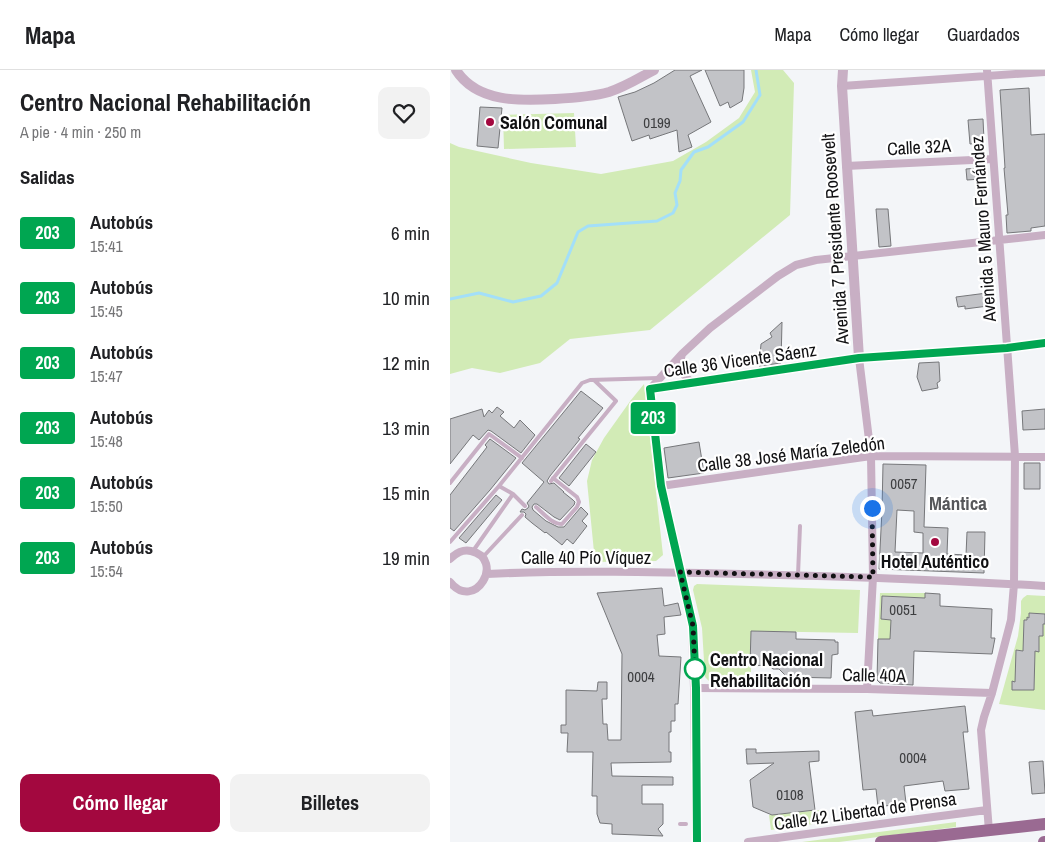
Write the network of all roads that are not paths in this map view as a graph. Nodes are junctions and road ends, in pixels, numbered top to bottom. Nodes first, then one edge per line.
1 (654, 70) edge
2 (843, 70) edge
3 (461, 72) edge
4 (988, 72) edge
5 (1045, 72) edge
6 (842, 86) junction
7 (993, 159) junction
8 (846, 166) junction
9 (1045, 235) edge
10 (999, 240) junction
11 (852, 256) junction
12 (1045, 344) edge
13 (1007, 348) junction
14 (682, 354) junction
15 (859, 358) junction
16 (659, 378) junction
17 (594, 380) junction
18 (693, 383) junction
19 (650, 389) junction
20 (871, 456) junction
21 (1014, 456) junction
22 (1045, 457) edge
23 (522, 458) junction
24 (450, 483) edge
25 (499, 486) junction
26 (661, 486) junction
27 (512, 494) junction
28 (525, 506) dead end
29 (536, 507) dead end
30 (522, 515) dead end
31 (800, 526) dead end
32 (450, 542) edge
33 (473, 551) junction
34 (482, 558) junction
35 (450, 559) edge
36 (680, 572) junction
37 (487, 574) junction
38 (798, 575) junction
39 (873, 577) junction
40 (450, 582) edge
41 (1014, 584) junction
42 (1045, 586) edge
43 (696, 688) junction
44 (867, 689) junction
45 (992, 693) junction
46 (987, 810) junction
47 (680, 824) dead end
48 (686, 824) dead end
49 (1045, 824) edge
50 (989, 831) junction
51 (697, 842) edge
52 (748, 842) edge
53 (881, 842) edge

1 - 3 street
2 - 6 street, Avenida 7 Presidente Roosevelt
4 - 5 street
4 - 6 street
4 - 7 street, Avenida 5 Mauro Fernández
6 - 8 street, Avenida 7 Presidente Roosevelt
7 - 8 street, Calle 32A
7 - 10 street, Avenida 5 Mauro Fernández
8 - 11 street, Avenida 7 Presidente Roosevelt
9 - 10 street
10 - 11 street
10 - 13 street, Avenida 5 Mauro Fernández
11 - 14 street
11 - 15 street, Avenida 7 Presidente Roosevelt
12 - 13 street, Calle 36 Vicente Sáenz
13 - 15 street, Calle 36 Vicente Sáenz
13 - 21 street, Avenida 5 Mauro Fernández
14 - 16 street
14 - 18 street
15 - 18 street, Calle 36 Vicente Sáenz
15 - 20 street, Avenida 7 Presidente Roosevelt
16 - 17 lane
16 - 19 street
17 - 23 lane
17 - 29 lane
18 - 19 street, Calle 36 Vicente Sáenz
19 - 26 street
20 - 21 street, Calle 38 José María Zeledón
20 - 26 street, Calle 38 José María Zeledón
20 - 39 street, Avenida 7 Presidente Roosevelt
21 - 22 street, Calle 38 José María Zeledón
21 - 41 street, Avenida 5 Mauro Fernández
23 - 24 lane
23 - 25 lane
25 - 27 lane
25 - 32 lane
26 - 36 street
27 - 28 lane
27 - 33 lane
30 - 34 lane
31 - 38 lane
33 - 34 street
33 - 35 street
34 - 37 street
36 - 37 street, Calle 40 Pío Víquez
36 - 38 street, Calle 40 Pío Víquez
36 - 43 street
37 - 40 street
38 - 39 street, Calle 40 Pío Víquez
39 - 41 street, Calle 40 Pío Víquez
39 - 44 street, Avenida 7 Presidente Roosevelt
41 - 42 street, Calle 40 Pío Víquez
41 - 45 street, Avenida 5 Mauro Fernández
43 - 44 street, Calle 40A
43 - 51 street
44 - 45 street, Calle 40A
45 - 46 street, Avenida 5 Mauro Fernández
46 - 50 street, Avenida 5 Mauro Fernández
46 - 52 street, Calle 42 Libertad de Prensa
47 - 48 lane
49 - 50 highway
50 - 53 highway

